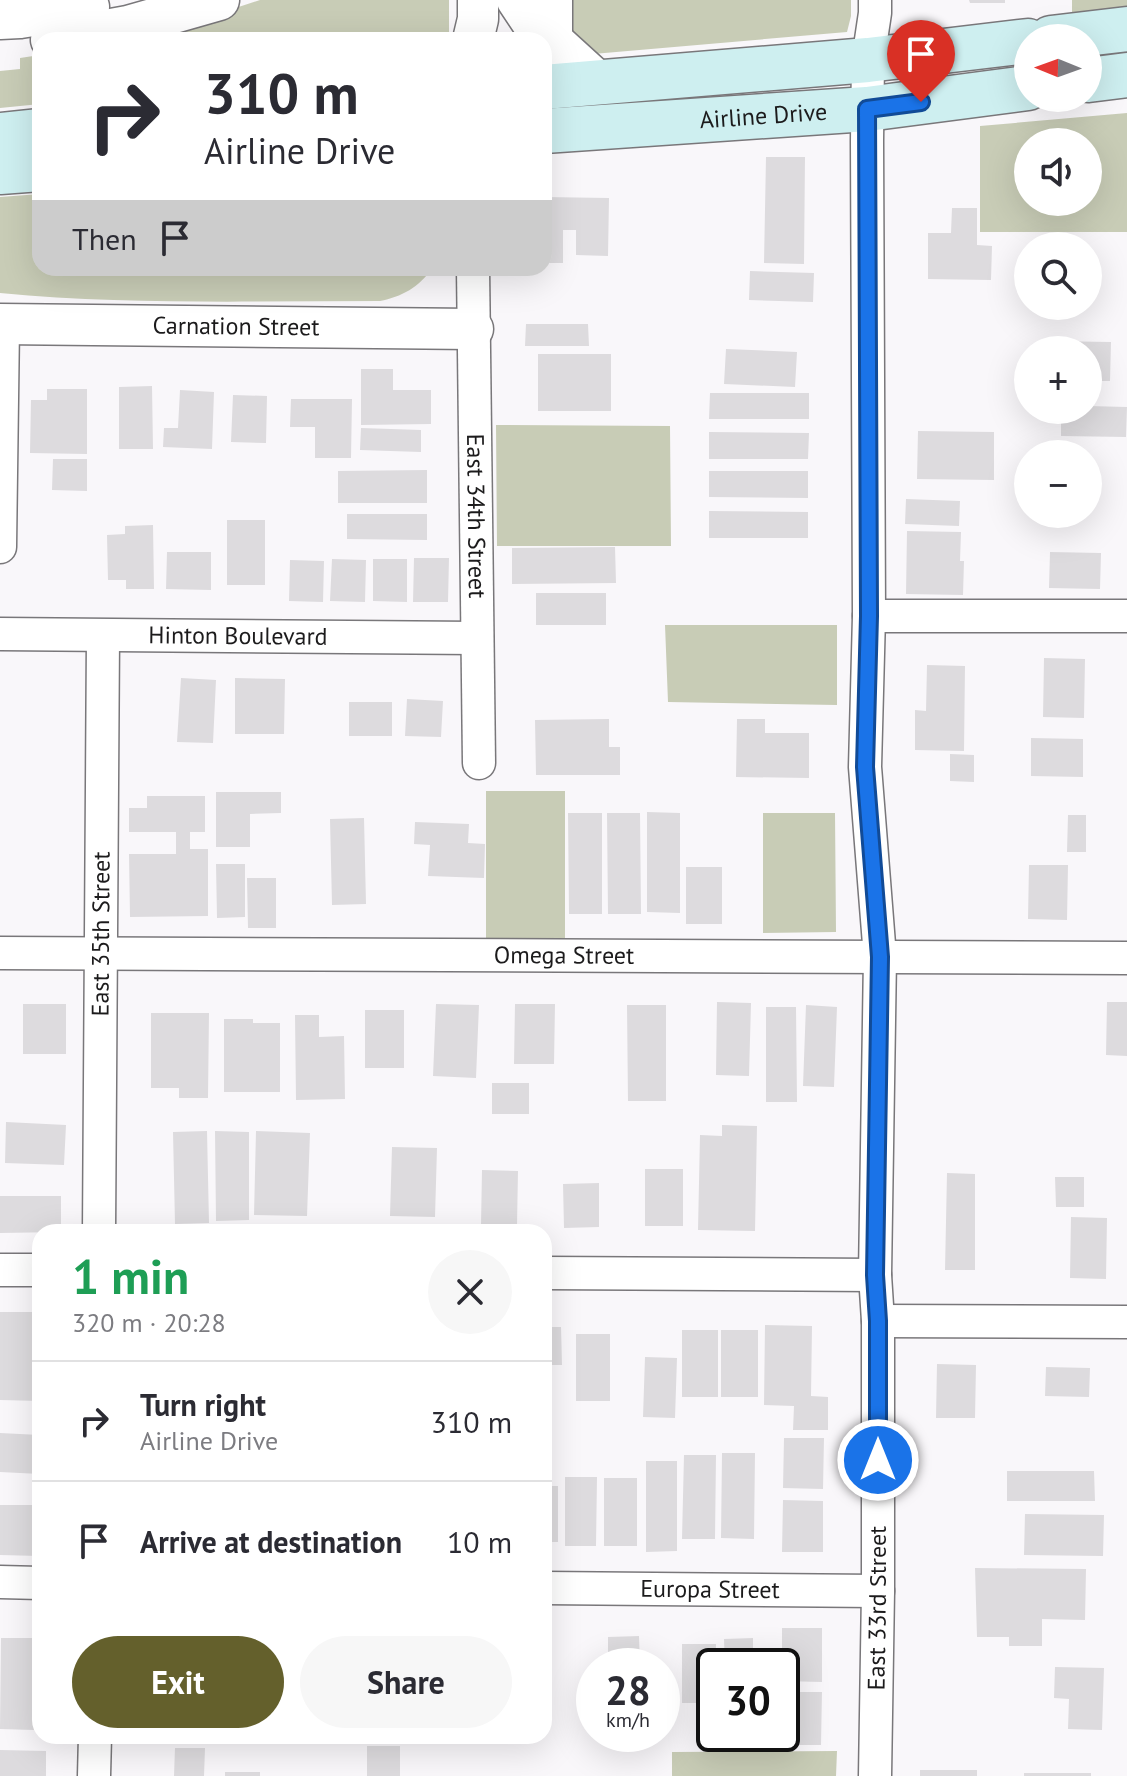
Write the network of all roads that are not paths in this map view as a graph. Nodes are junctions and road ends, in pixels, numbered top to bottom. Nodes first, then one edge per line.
1 (124, 0) edge
2 (219, 0) edge
3 (478, 0) edge
4 (517, 0) edge
5 (556, 0) edge
6 (875, 0) edge
7 (0, 19) edge
8 (1127, 29) edge
9 (95, 32) edge
10 (475, 32) edge
11 (544, 32) edge
12 (1102, 32) edge
13 (552, 39) edge
14 (556, 42) junction
15 (32, 43) edge
16 (1014, 43) edge
17 (0, 47) edge
18 (868, 60) junction
19 (1127, 75) edge
20 (1102, 78) edge
21 (598, 82) junction
22 (552, 86) edge
23 (1014, 90) edge
24 (867, 109) junction
25 (552, 130) edge
26 (32, 132) edge
27 (0, 135) edge
28 (32, 170) edge
29 (0, 172) edge
30 (472, 276) edge
31 (2, 325) edge
32 (473, 329) junction
33 (0, 547) edge
34 (869, 616) junction
35 (1127, 616) edge
36 (0, 634) edge
37 (103, 636) junction
38 (477, 638) junction
39 (479, 763) dead end
40 (0, 953) edge
41 (101, 953) junction
42 (880, 957) junction
43 (1127, 958) edge
44 (99, 1224) edge
45 (0, 1270) edge
46 (32, 1270) edge
47 (552, 1273) edge
48 (875, 1275) junction
49 (878, 1321) junction
50 (1127, 1322) edge
51 (0, 1582) edge
52 (32, 1583) edge
53 (552, 1588) edge
54 (878, 1591) junction
55 (95, 1744) edge
56 (94, 1776) edge
57 (875, 1776) edge

1 - 7 street
2 - 9 street
3 - 10 street
4 - 11 street
5 - 14 street
6 - 18 street, East 33rd Street
8 - 12 main road
13 - 14 street
14 - 21 street
15 - 17 street
16 - 18 main road, Airline Drive
18 - 21 main road, Airline Drive
18 - 24 street, East 33rd Street
19 - 20 main road
21 - 22 main road, Airline Drive
23 - 24 main road, Airline Drive
24 - 25 main road, Airline Drive
24 - 34 street, East 33rd Street
26 - 27 main road
28 - 29 main road
30 - 32 street, East 34th Street
31 - 32 street, Carnation Street
31 - 33 street
32 - 38 street, East 34th Street
34 - 35 street
34 - 42 street, East 33rd Street
36 - 37 street, Hinton Boulevard
37 - 38 street, Hinton Boulevard
37 - 41 street, East 35th Street
38 - 39 street, East 34th Street
40 - 41 street, Omega Street
41 - 42 street, Omega Street
41 - 44 street, East 35th Street
42 - 43 street, Omega Street
42 - 48 street, East 33rd Street
45 - 46 street
47 - 48 street
48 - 49 street, East 33rd Street
49 - 50 street
49 - 54 street, East 33rd Street
51 - 52 street
53 - 54 street, Europa Street
54 - 57 street, East 33rd Street
55 - 56 street

